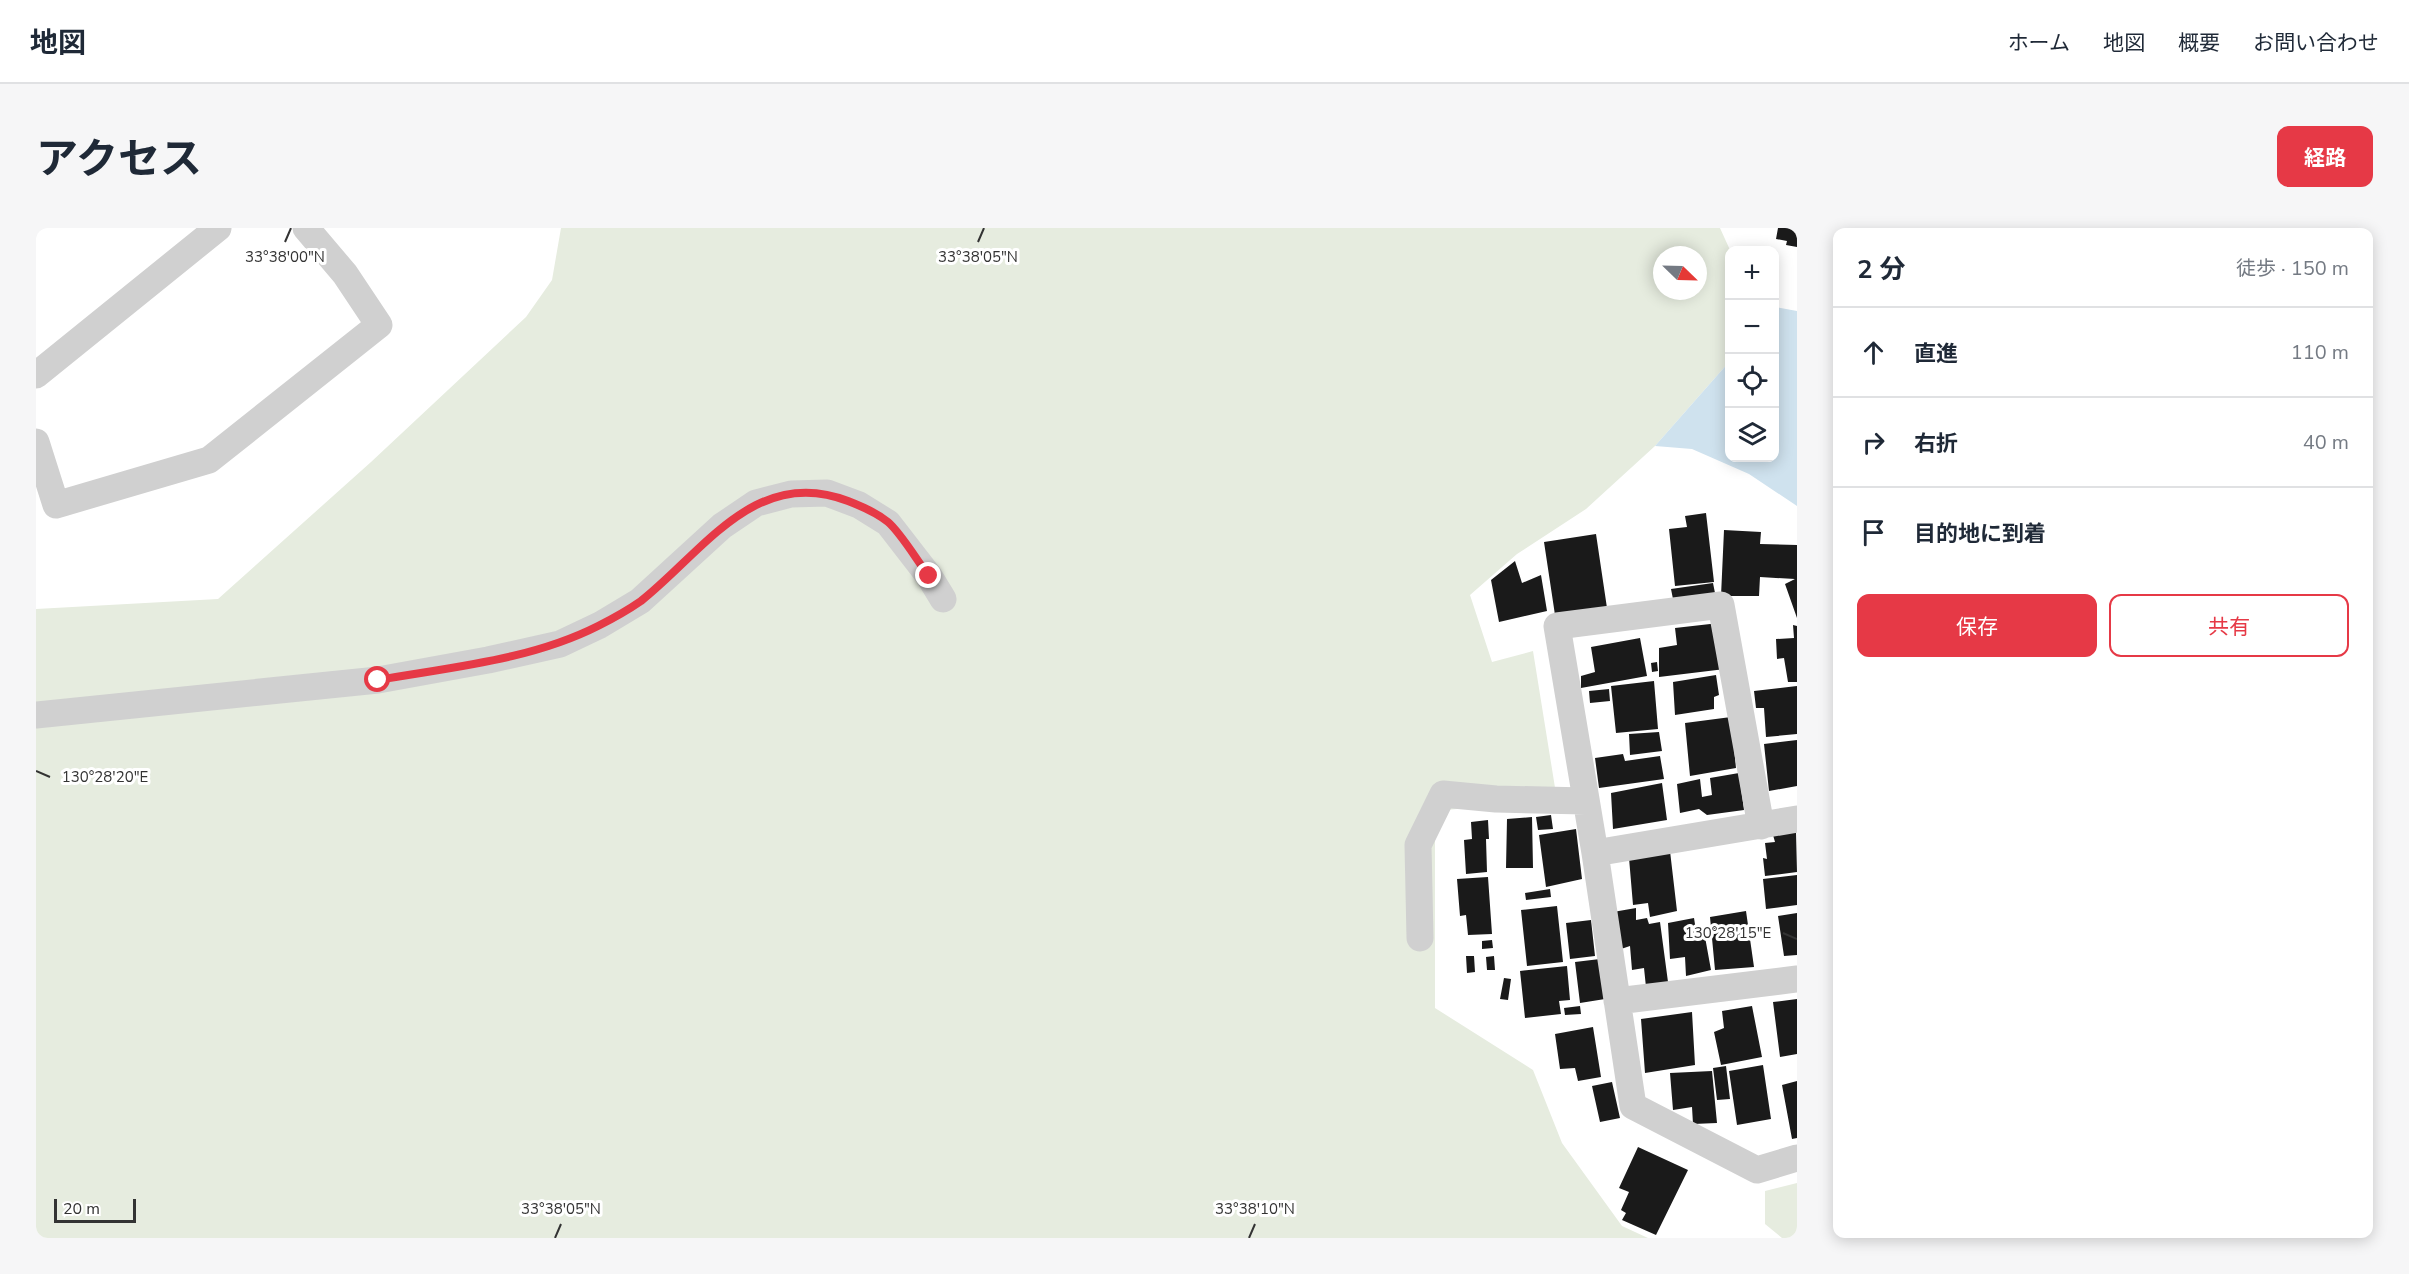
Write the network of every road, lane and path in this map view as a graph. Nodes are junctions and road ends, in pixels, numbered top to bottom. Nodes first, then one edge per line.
1 (218, 228) edge
2 (320, 233) edge
3 (36, 375) edge
4 (36, 442) edge
5 (46, 508) edge
6 (943, 599) dead end
7 (36, 715) edge
8 (1586, 801) junction
9 (1797, 819) edge
10 (1761, 826) junction
11 (1595, 853) junction
12 (1420, 938) dead end
13 (1797, 979) edge
14 (1617, 1001) junction
15 (1797, 1158) edge

1 - 3 street
2 - 5 street
4 - 5 street
6 - 7 street
8 - 10 street
8 - 11 street
8 - 12 street
9 - 10 street
10 - 11 street
11 - 14 street
13 - 14 street
14 - 15 street

